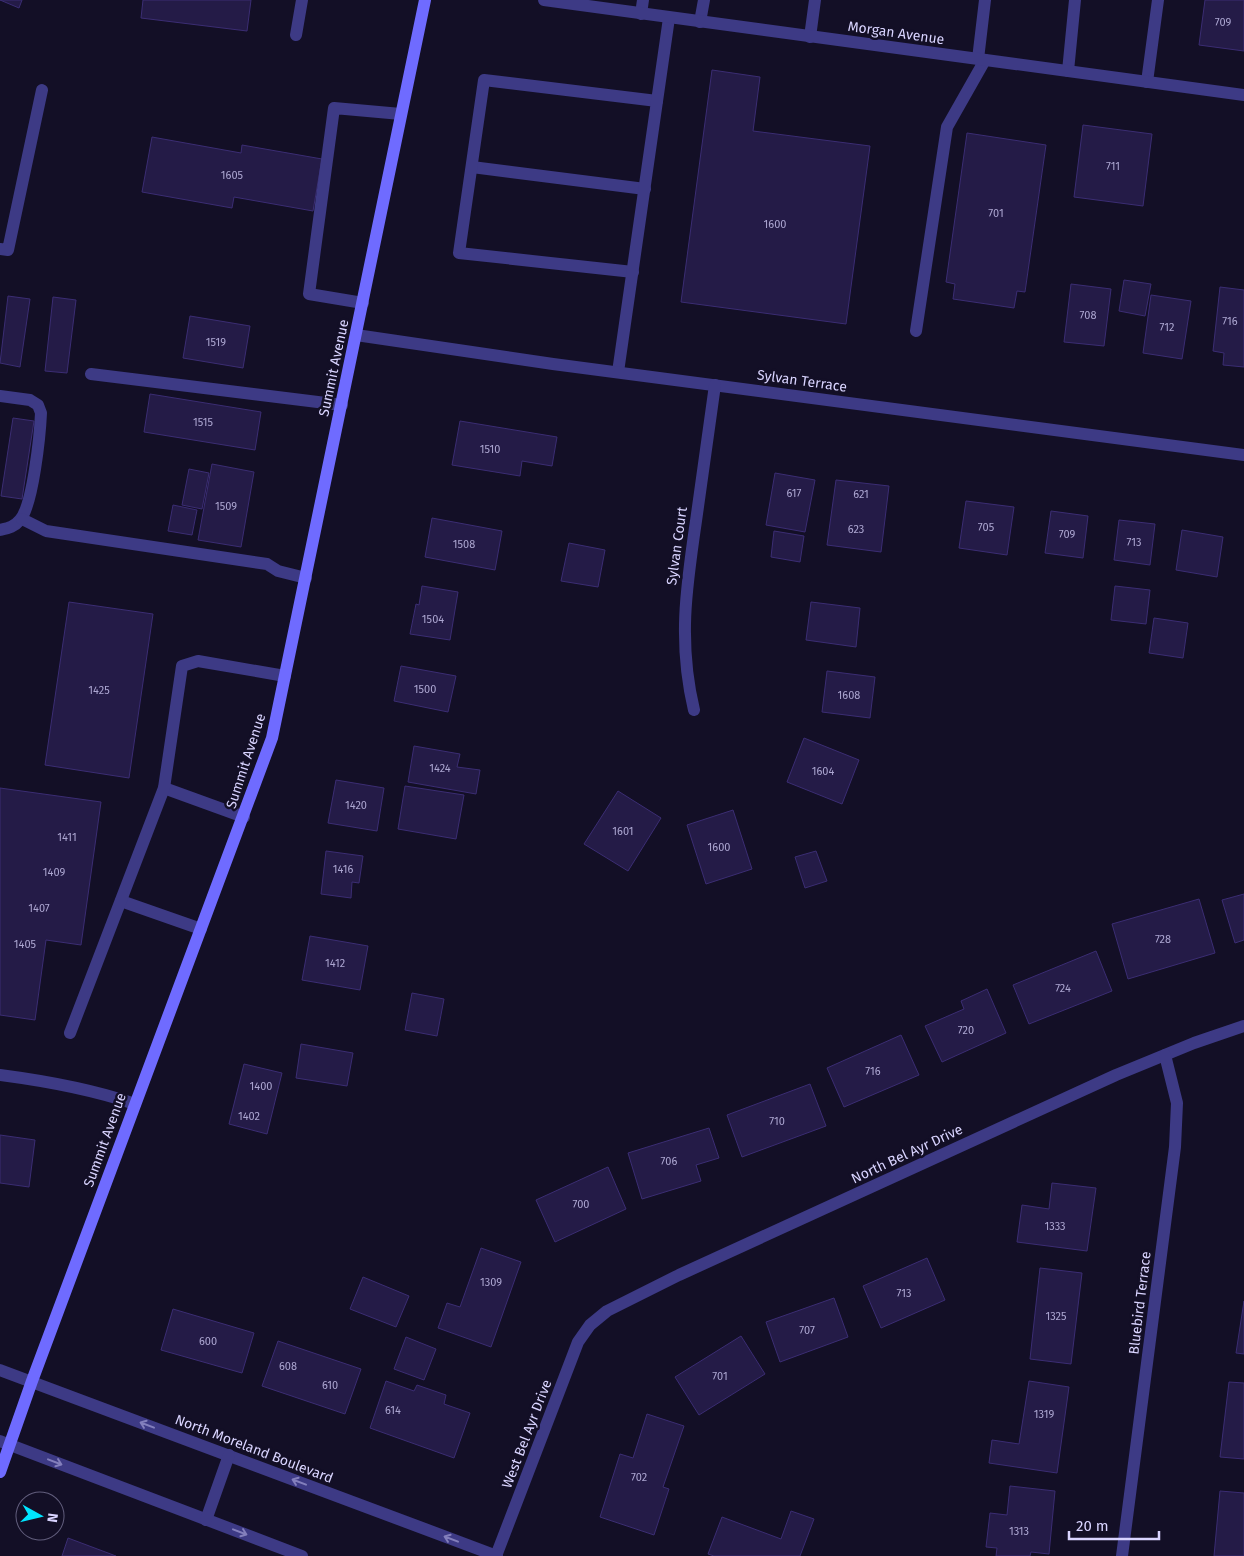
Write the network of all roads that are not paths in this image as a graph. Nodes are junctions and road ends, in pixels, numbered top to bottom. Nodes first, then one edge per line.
1 (302, 0) edge
2 (425, 0) edge
3 (544, 0) edge
4 (643, 0) edge
5 (704, 0) edge
6 (815, 0) edge
7 (985, 0) edge
8 (1075, 0) edge
9 (1158, 0) edge
10 (641, 14) junction
11 (669, 18) junction
12 (700, 22) junction
13 (296, 35) dead end
14 (810, 37) junction
15 (981, 60) junction
16 (1068, 71) junction
17 (1148, 82) junction
18 (42, 90) dead end
19 (1244, 95) edge
20 (657, 101) junction
21 (401, 114) junction
22 (472, 167) junction
23 (645, 189) junction
24 (0, 249) edge
25 (632, 272) junction
26 (363, 303) junction
27 (916, 330) dead end
28 (356, 335) junction
29 (618, 372) junction
30 (90, 374) dead end
31 (715, 385) junction
32 (0, 396) edge
33 (342, 405) junction
34 (1244, 455) edge
35 (22, 519) junction
36 (0, 530) edge
37 (306, 578) junction
38 (285, 676) junction
39 (694, 710) dead end
40 (164, 788) junction
41 (244, 816) junction
42 (121, 901) junction
43 (201, 929) junction
44 (1244, 1026) edge
45 (70, 1033) dead end
46 (1165, 1055) junction
47 (0, 1075) edge
48 (135, 1104) junction
49 (590, 1325) joint
50 (0, 1370) edge
51 (32, 1381) junction
52 (5, 1443) edge
53 (229, 1455) junction
54 (0, 1472) edge
55 (206, 1520) junction
56 (302, 1556) edge
57 (497, 1556) edge
58 (1122, 1556) edge

1 - 13 street
2 - 21 main road, Summit Avenue
3 - 10 street, Morgan Avenue
4 - 10 street
5 - 12 street
6 - 14 street
7 - 15 street
8 - 16 street
9 - 17 street
10 - 11 street, Morgan Avenue
11 - 12 street, Morgan Avenue
11 - 20 street
12 - 14 street, Morgan Avenue
14 - 15 street, Morgan Avenue
15 - 16 street, Morgan Avenue
15 - 27 street
16 - 17 street, Morgan Avenue
17 - 19 street, Morgan Avenue
18 - 24 street
20 - 22 street
20 - 23 street
21 - 26 main road, Summit Avenue
21 - 26 street
22 - 23 street
22 - 25 street
23 - 25 street
25 - 29 street
26 - 28 main road, Summit Avenue
28 - 29 street, Sylvan Terrace
28 - 33 main road, Summit Avenue
29 - 31 street, Sylvan Terrace
30 - 33 street
31 - 34 street, Sylvan Terrace
31 - 39 street, Sylvan Court
32 - 35 street
33 - 37 main road, Summit Avenue
35 - 36 street
35 - 37 street
37 - 38 main road, Summit Avenue
38 - 40 street
38 - 41 main road, Summit Avenue
40 - 41 street
40 - 42 street
41 - 43 main road, Summit Avenue
42 - 43 street
42 - 45 street
43 - 48 main road, Summit Avenue
44 - 46 street, North Bel Ayr Drive
46 - 49 street, North Bel Ayr Drive
46 - 58 street, Bluebird Terrace
47 - 48 street
48 - 51 main road, Summit Avenue
49 - 57 street, West Bel Ayr Drive
50 - 51 street, North Moreland Boulevard
51 - 52 main road, Summit Avenue
53 -> 51 street, North Moreland Boulevard
52 - 54 main road, Summit Avenue
52 -> 55 street
53 - 55 street
57 -> 53 street, North Moreland Boulevard
55 -> 56 street

